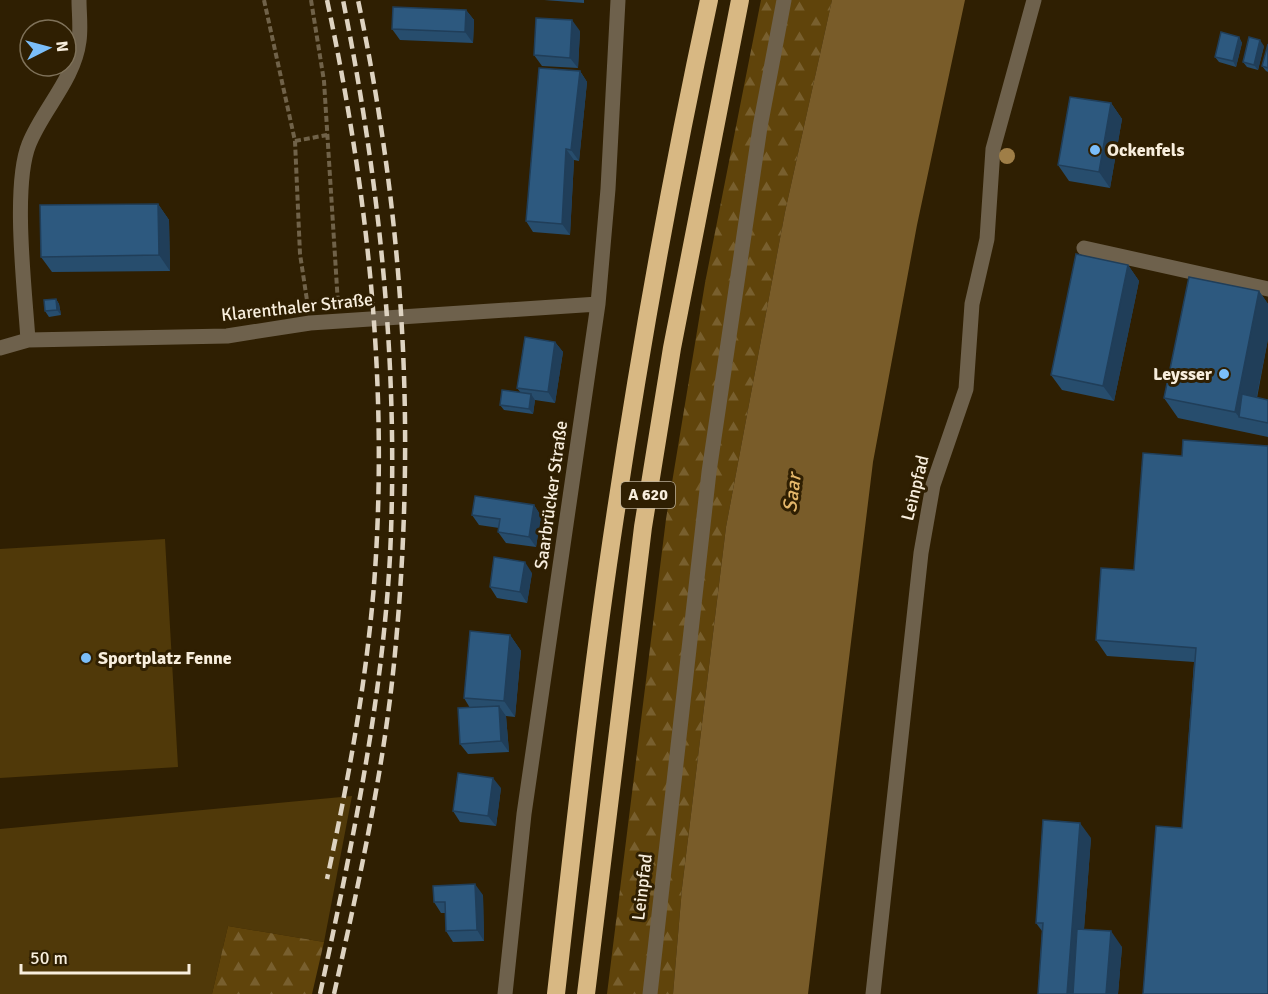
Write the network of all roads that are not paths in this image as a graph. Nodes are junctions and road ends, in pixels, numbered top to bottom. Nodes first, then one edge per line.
1 (79, 0) edge
2 (618, 0) edge
3 (709, 0) edge
4 (740, 0) edge
5 (784, 0) edge
6 (1034, 0) edge
7 (1084, 248) dead end
8 (1268, 289) edge
9 (598, 304) junction
10 (28, 340) junction
11 (0, 348) edge
12 (505, 994) edge
13 (556, 994) edge
14 (586, 994) edge
15 (650, 994) edge
16 (873, 994) edge

1 - 10 street
2 - 9 street, Saarbrücker Straße
3 - 13 highway, A 620
4 - 14 highway, A 620
5 - 15 street, Leinpfad
6 - 16 street, Leinpfad
7 - 8 street
9 - 10 street, Klarenthaler Straße
9 - 12 street, Saarbrücker Straße
10 - 11 street, Klarenthaler Straße

